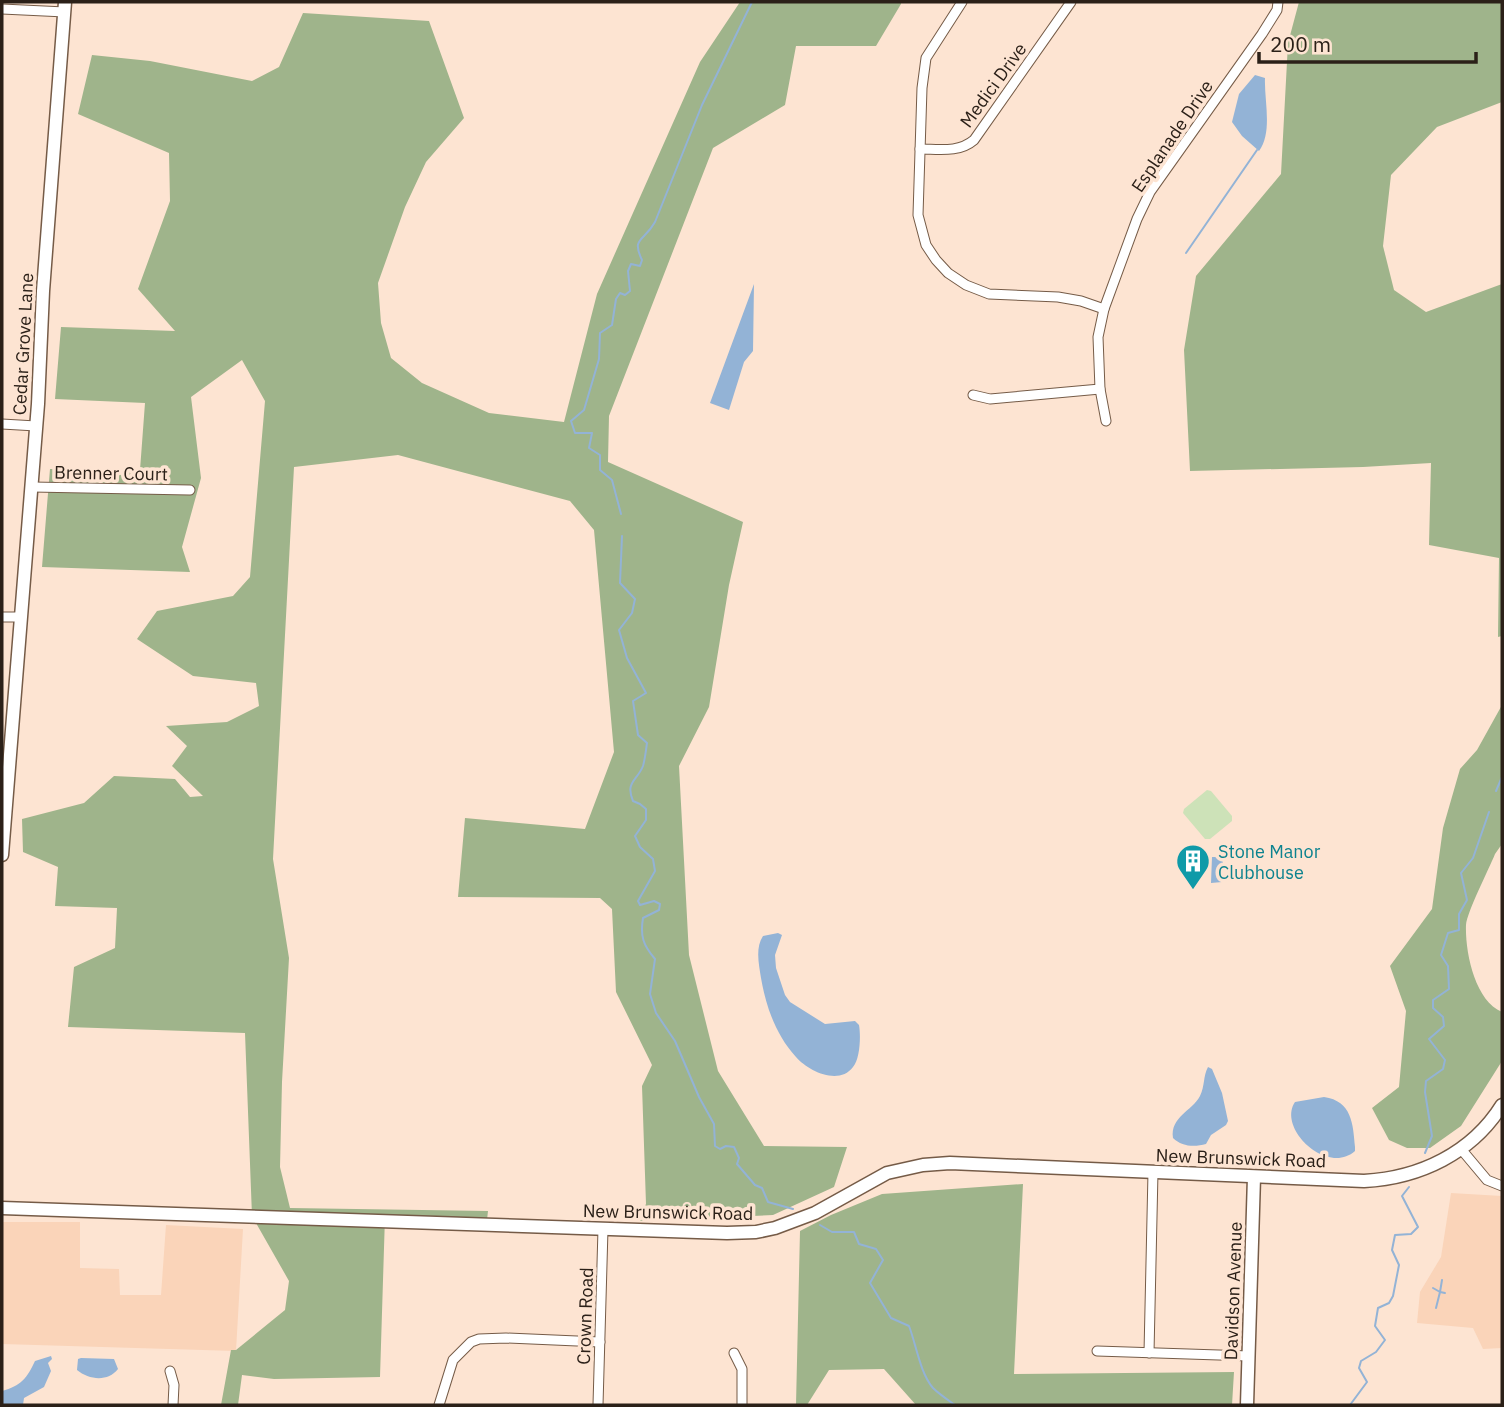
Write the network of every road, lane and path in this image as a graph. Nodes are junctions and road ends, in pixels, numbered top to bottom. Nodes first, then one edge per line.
1 (962, 2) edge
2 (1071, 2) edge
3 (1278, 2) edge
4 (65, 7) edge
5 (2, 9) edge
6 (920, 149) junction
7 (1104, 310) junction
8 (1100, 389) junction
9 (973, 395) dead end
10 (1106, 421) dead end
11 (2, 425) edge
12 (36, 426) junction
13 (32, 487) junction
14 (190, 491) dead end
15 (2, 617) edge
16 (20, 617) junction
17 (2, 846) edge
18 (2, 855) edge
19 (1502, 1105) edge
20 (1461, 1149) junction
21 (1153, 1172) junction
22 (1254, 1176) junction
23 (1502, 1186) edge
24 (2, 1208) edge
25 (603, 1228) junction
26 (600, 1342) junction
27 (1097, 1351) dead end
28 (734, 1353) dead end
29 (1149, 1353) junction
30 (1249, 1356) junction
31 (170, 1371) dead end
32 (173, 1405) edge
33 (439, 1405) edge
34 (598, 1405) edge
35 (742, 1405) edge
36 (1247, 1405) edge

1 - 6 street
2 - 6 street, Medici Drive
3 - 7 street, Esplanade Drive
4 - 5 street
4 - 12 street, Cedar Grove Lane
6 - 7 street
7 - 8 street, Esplanade Drive
8 - 9 street
8 - 10 street, Esplanade Drive
11 - 12 street
12 - 13 street, Cedar Grove Lane
13 - 14 street, Brenner Court
13 - 16 street, Cedar Grove Lane
15 - 16 street
16 - 17 street, Cedar Grove Lane
17 - 18 street, Cedar Grove Lane
19 - 20 street, New Brunswick Road
20 - 22 street, New Brunswick Road
20 - 23 street
21 - 22 street, New Brunswick Road
21 - 25 street, New Brunswick Road
21 - 29 street
22 - 30 street, Davidson Avenue
24 - 25 street, New Brunswick Road
25 - 26 street, Crown Road
26 - 33 street
26 - 34 street, Crown Road
27 - 29 street
28 - 35 street
29 - 30 street
30 - 36 street, Davidson Avenue
31 - 32 street

